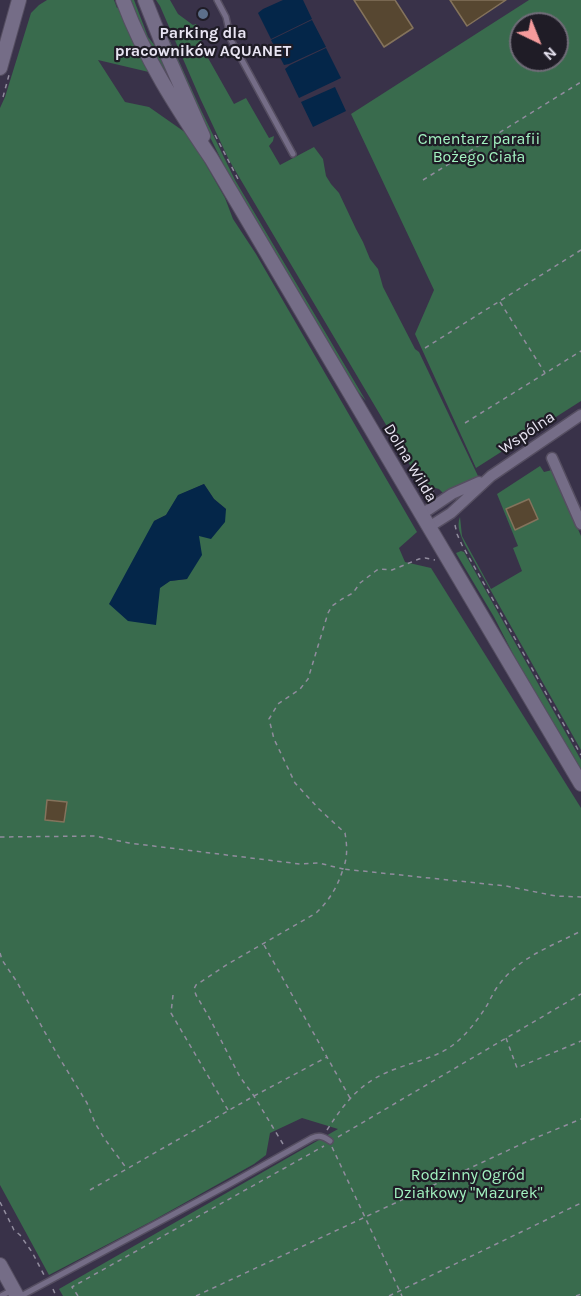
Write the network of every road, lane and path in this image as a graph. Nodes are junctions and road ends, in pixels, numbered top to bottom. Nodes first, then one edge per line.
1 (123, 0) edge
2 (145, 0) edge
3 (217, 0) edge
4 (20, 3) edge
5 (0, 68) edge
6 (581, 82) edge
7 (211, 127) dead end
8 (293, 154) dead end
9 (211, 158) junction
10 (238, 178) dead end
11 (423, 180) dead end
12 (581, 250) edge
13 (500, 302) junction
14 (425, 348) dead end
15 (581, 351) edge
16 (545, 373) junction
17 (581, 415) edge
18 (465, 423) dead end
19 (552, 458) dead end
20 (491, 476) junction
21 (418, 482) dead end
22 (442, 501) junction
23 (451, 513) junction
24 (425, 521) junction
25 (581, 524) edge
26 (446, 555) junction
27 (581, 755) edge
28 (581, 784) edge
29 (0, 837) edge
30 (343, 869) junction
31 (581, 897) edge
32 (581, 931) edge
33 (263, 944) junction
34 (0, 954) edge
35 (173, 996) dead end
36 (506, 1038) dead end
37 (581, 1041) edge
38 (327, 1057) junction
39 (254, 1096) junction
40 (350, 1098) junction
41 (228, 1111) junction
42 (581, 1119) edge
43 (327, 1139) junction
44 (288, 1151) junction
45 (127, 1169) junction
46 (90, 1190) dead end
47 (0, 1202) edge
48 (581, 1203) edge
49 (364, 1217) junction
50 (0, 1265) edge
51 (49, 1281) junction
52 (72, 1287) dead end
53 (399, 1291) junction
54 (17, 1294) edge
55 (581, 1294) edge
56 (1, 1296) edge
57 (56, 1296) edge
58 (78, 1296) edge
59 (196, 1296) edge
60 (389, 1296) edge
61 (402, 1296) edge
62 (576, 1296) edge

1 - 9 main road, Dolna Wilda
2 - 9 main road, Dolna Wilda
3 - 8 lane
4 - 5 main road
6 - 11 path
7 - 10 path
9 - 24 main road, Dolna Wilda
12 - 13 path
13 - 14 path
13 - 16 path
15 - 16 path
16 - 18 path
17 - 20 street, Wspólna
19 - 25 street
20 - 22 street, Wspólna
20 - 23 street, Wspólna
21 - 22 path
22 - 24 street, Wspólna
23 - 24 street, Wspólna
23 - 27 path
24 - 26 main road, Dolna Wilda
26 - 28 main road, Dolna Wilda
26 - 30 path
29 - 30 path
30 - 31 path
30 - 33 path
32 - 40 path
33 - 38 path
33 - 39 path
34 - 45 path
35 - 41 path
36 - 37 path
38 - 39 path
38 - 40 path
39 - 41 path
39 - 44 path
40 - 43 path
41 - 45 path
42 - 49 path
43 - 44 lane
43 - 49 path
44 - 51 lane
45 - 46 path
47 - 51 path
48 - 53 path
49 - 53 path
49 - 59 path
50 - 54 main road
51 - 54 lane
51 - 57 path
52 - 58 path
53 - 60 path
53 - 61 path
54 - 56 lane
55 - 62 path

